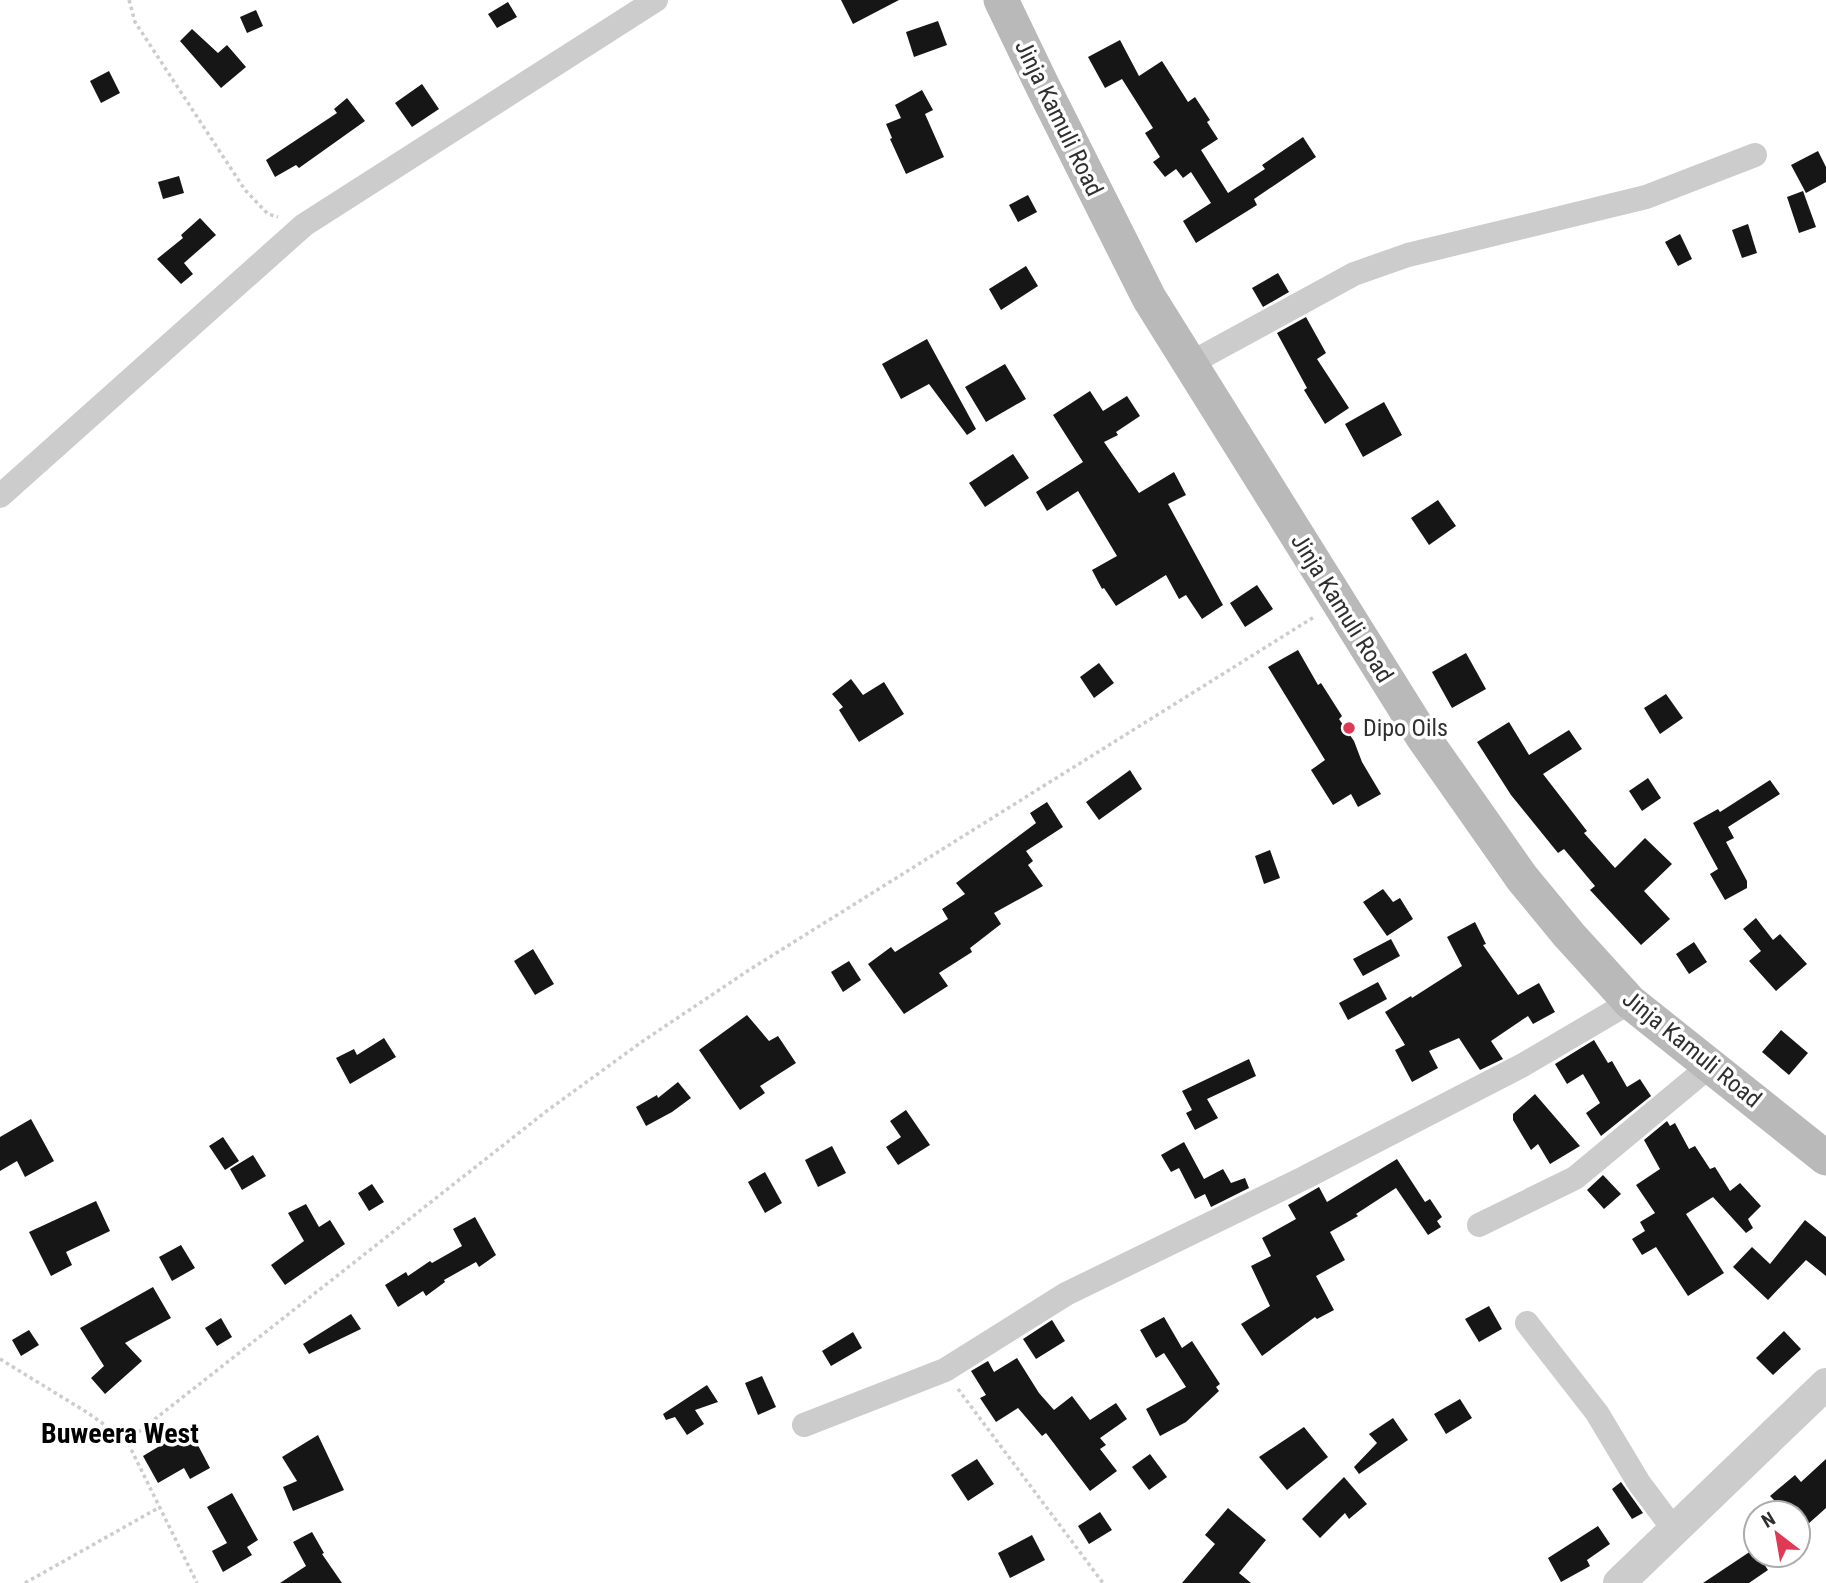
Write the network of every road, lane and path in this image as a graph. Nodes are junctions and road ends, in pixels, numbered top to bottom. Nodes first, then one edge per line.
1 (129, 0) edge
2 (656, 0) edge
3 (1001, 0) edge
4 (1755, 155) dead end
5 (304, 225) junction
6 (1189, 364) junction
7 (0, 496) edge
8 (1337, 603) junction
9 (1630, 1002) junction
10 (1711, 1065) junction
11 (1826, 1158) edge
12 (1479, 1225) dead end
13 (1527, 1323) dead end
14 (0, 1359) edge
15 (944, 1370) junction
16 (1826, 1384) edge
17 (804, 1425) dead end
18 (127, 1441) junction
19 (160, 1507) junction
20 (1675, 1531) junction
21 (24, 1583) edge
22 (197, 1583) edge
23 (1103, 1583) edge
24 (1619, 1583) edge

1 - 5 path
2 - 5 street
3 - 6 main road, Jinja Kamuli Road
4 - 6 street
5 - 7 street
6 - 8 main road, Jinja Kamuli Road
8 - 9 main road, Jinja Kamuli Road
8 - 18 path
9 - 10 main road, Jinja Kamuli Road
9 - 15 street
10 - 11 main road, Jinja Kamuli Road
10 - 12 street
13 - 20 street
14 - 18 path
15 - 17 street
15 - 23 path
16 - 20 street
18 - 19 path
19 - 21 path
19 - 22 path
20 - 24 street

